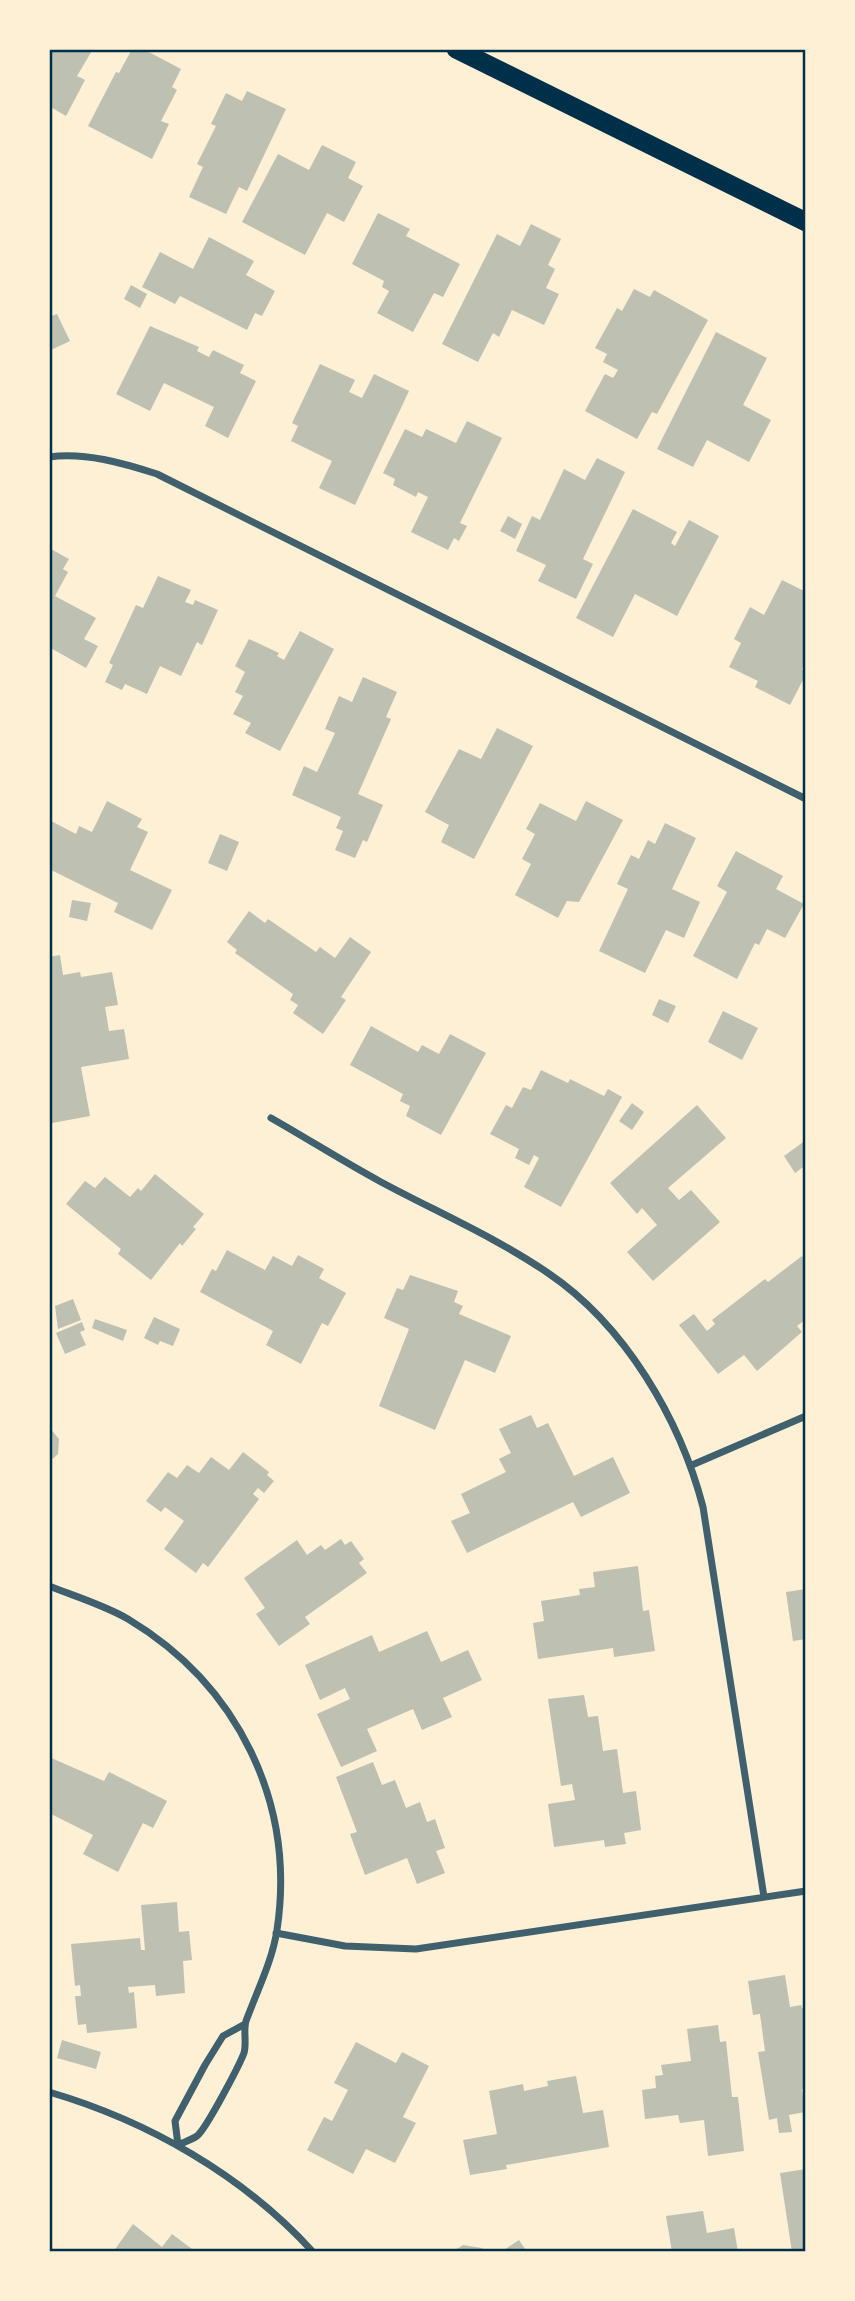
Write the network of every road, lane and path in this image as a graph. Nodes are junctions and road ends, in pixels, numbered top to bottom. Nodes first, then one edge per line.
1 (456, 49) edge
2 (806, 222) edge
3 (49, 457) edge
4 (806, 799) edge
5 (271, 1118) dead end
6 (806, 1416) edge
7 (692, 1465) junction
8 (49, 1586) edge
9 (806, 1891) edge
10 (764, 1897) junction
11 (276, 1933) junction
12 (245, 2024) junction
13 (49, 2092) edge
14 (178, 2145) junction
15 (313, 2252) edge

1 - 2 highway
3 - 4 street
5 - 7 street
6 - 7 street
7 - 10 street
8 - 11 street
9 - 10 street
10 - 11 street
11 - 12 street
12 - 14 street
12 - 14 street
13 - 14 street
14 - 15 street

